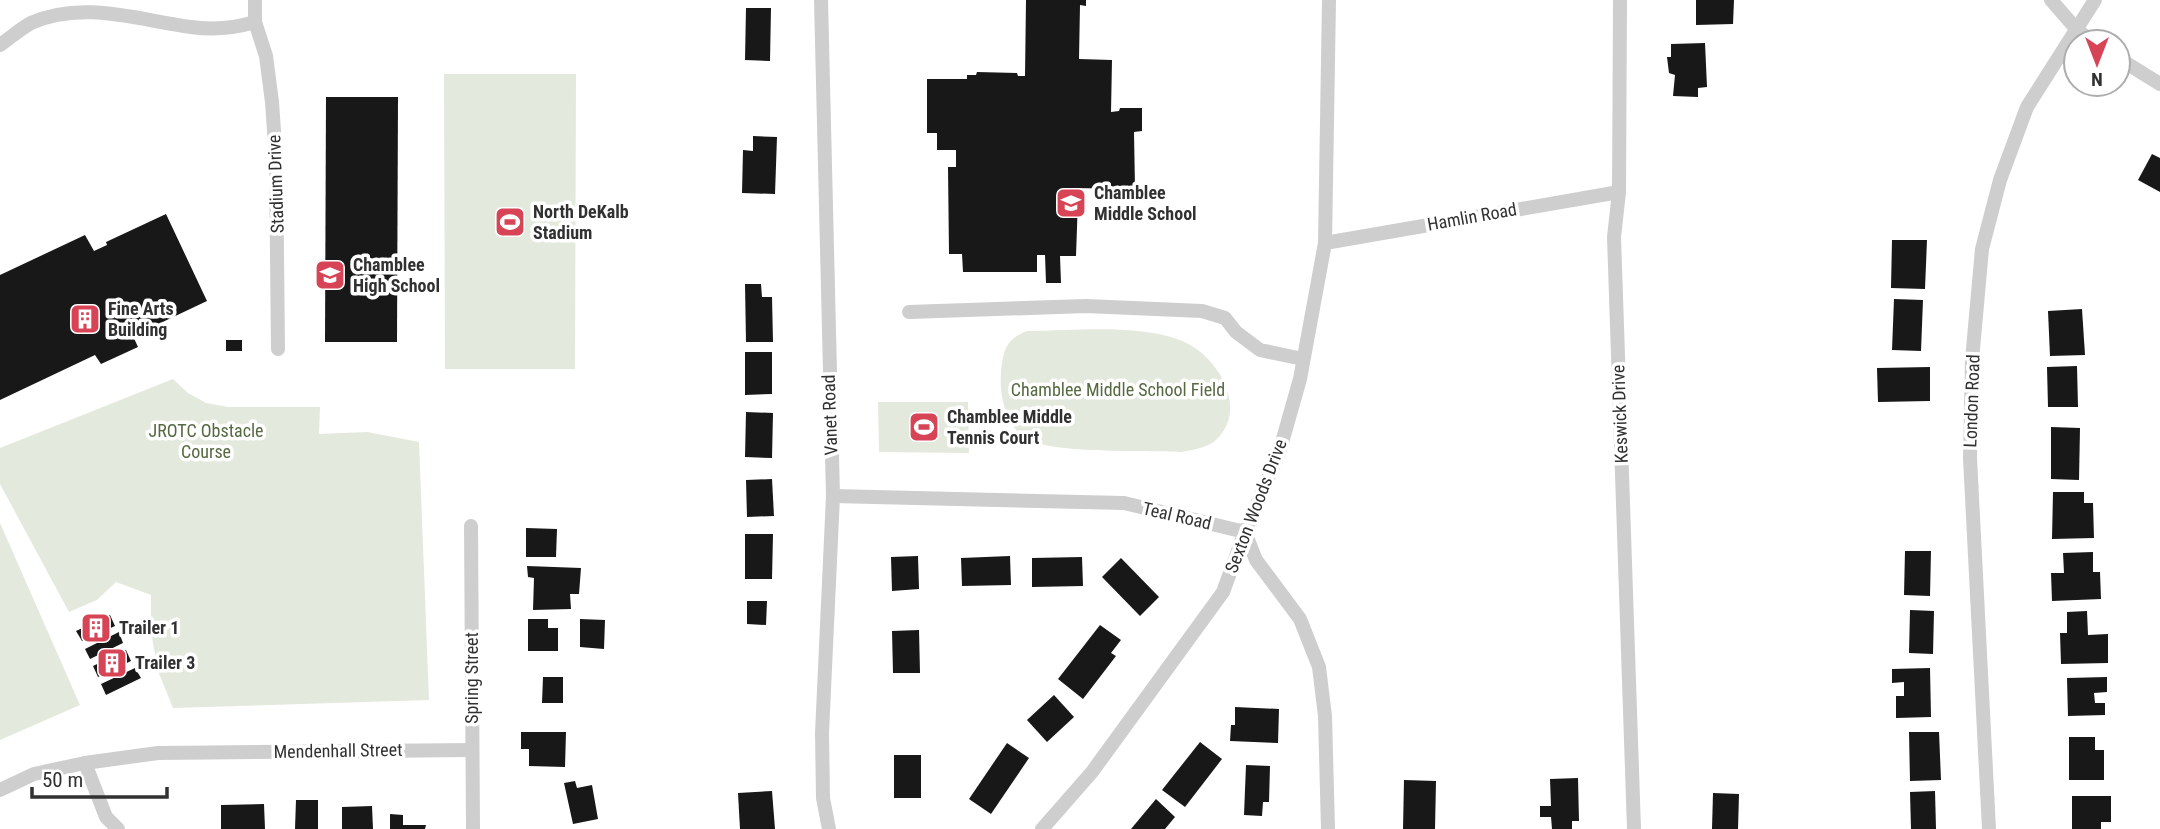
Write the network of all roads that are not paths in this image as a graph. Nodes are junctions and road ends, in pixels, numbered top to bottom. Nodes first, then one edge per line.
1 (255, 0) edge
2 (821, 0) edge
3 (1329, 0) edge
4 (1619, 0) edge
5 (2051, 0) edge
6 (2095, 0) edge
7 (256, 22) junction
8 (2075, 28) edge
9 (2080, 28) edge
10 (0, 45) edge
11 (2062, 50) edge
12 (2132, 67) edge
13 (2160, 84) edge
14 (1619, 192) junction
15 (1325, 243) junction
16 (909, 312) dead end
17 (278, 349) dead end
18 (1303, 359) junction
19 (833, 496) junction
20 (471, 526) dead end
21 (1245, 532) junction
22 (472, 750) junction
23 (85, 763) junction
24 (0, 790) edge
25 (118, 829) edge
26 (472, 829) edge
27 (830, 829) edge
28 (1042, 829) edge
29 (1328, 829) edge
30 (1634, 829) edge
31 (1989, 829) edge

1 - 7 street, Stadium Drive
2 - 19 street, Vanet Road
3 - 15 street, Sexton Woods Drive
4 - 14 street, Keswick Drive
5 - 8 street
6 - 9 street, London Road
7 - 10 street
7 - 17 street, Stadium Drive
11 - 31 street, London Road
12 - 13 street
14 - 15 street, Hamlin Road
14 - 30 street, Keswick Drive
15 - 18 street, Sexton Woods Drive
16 - 18 street
18 - 21 street, Sexton Woods Drive
19 - 21 street, Teal Road
19 - 27 street, Vanet Road
20 - 22 street, Spring Street
21 - 28 street, Sexton Woods Drive
21 - 29 street
22 - 23 street, Mendenhall Street
22 - 26 street, Spring Street
23 - 24 street, Mendenhall Street
23 - 25 street

